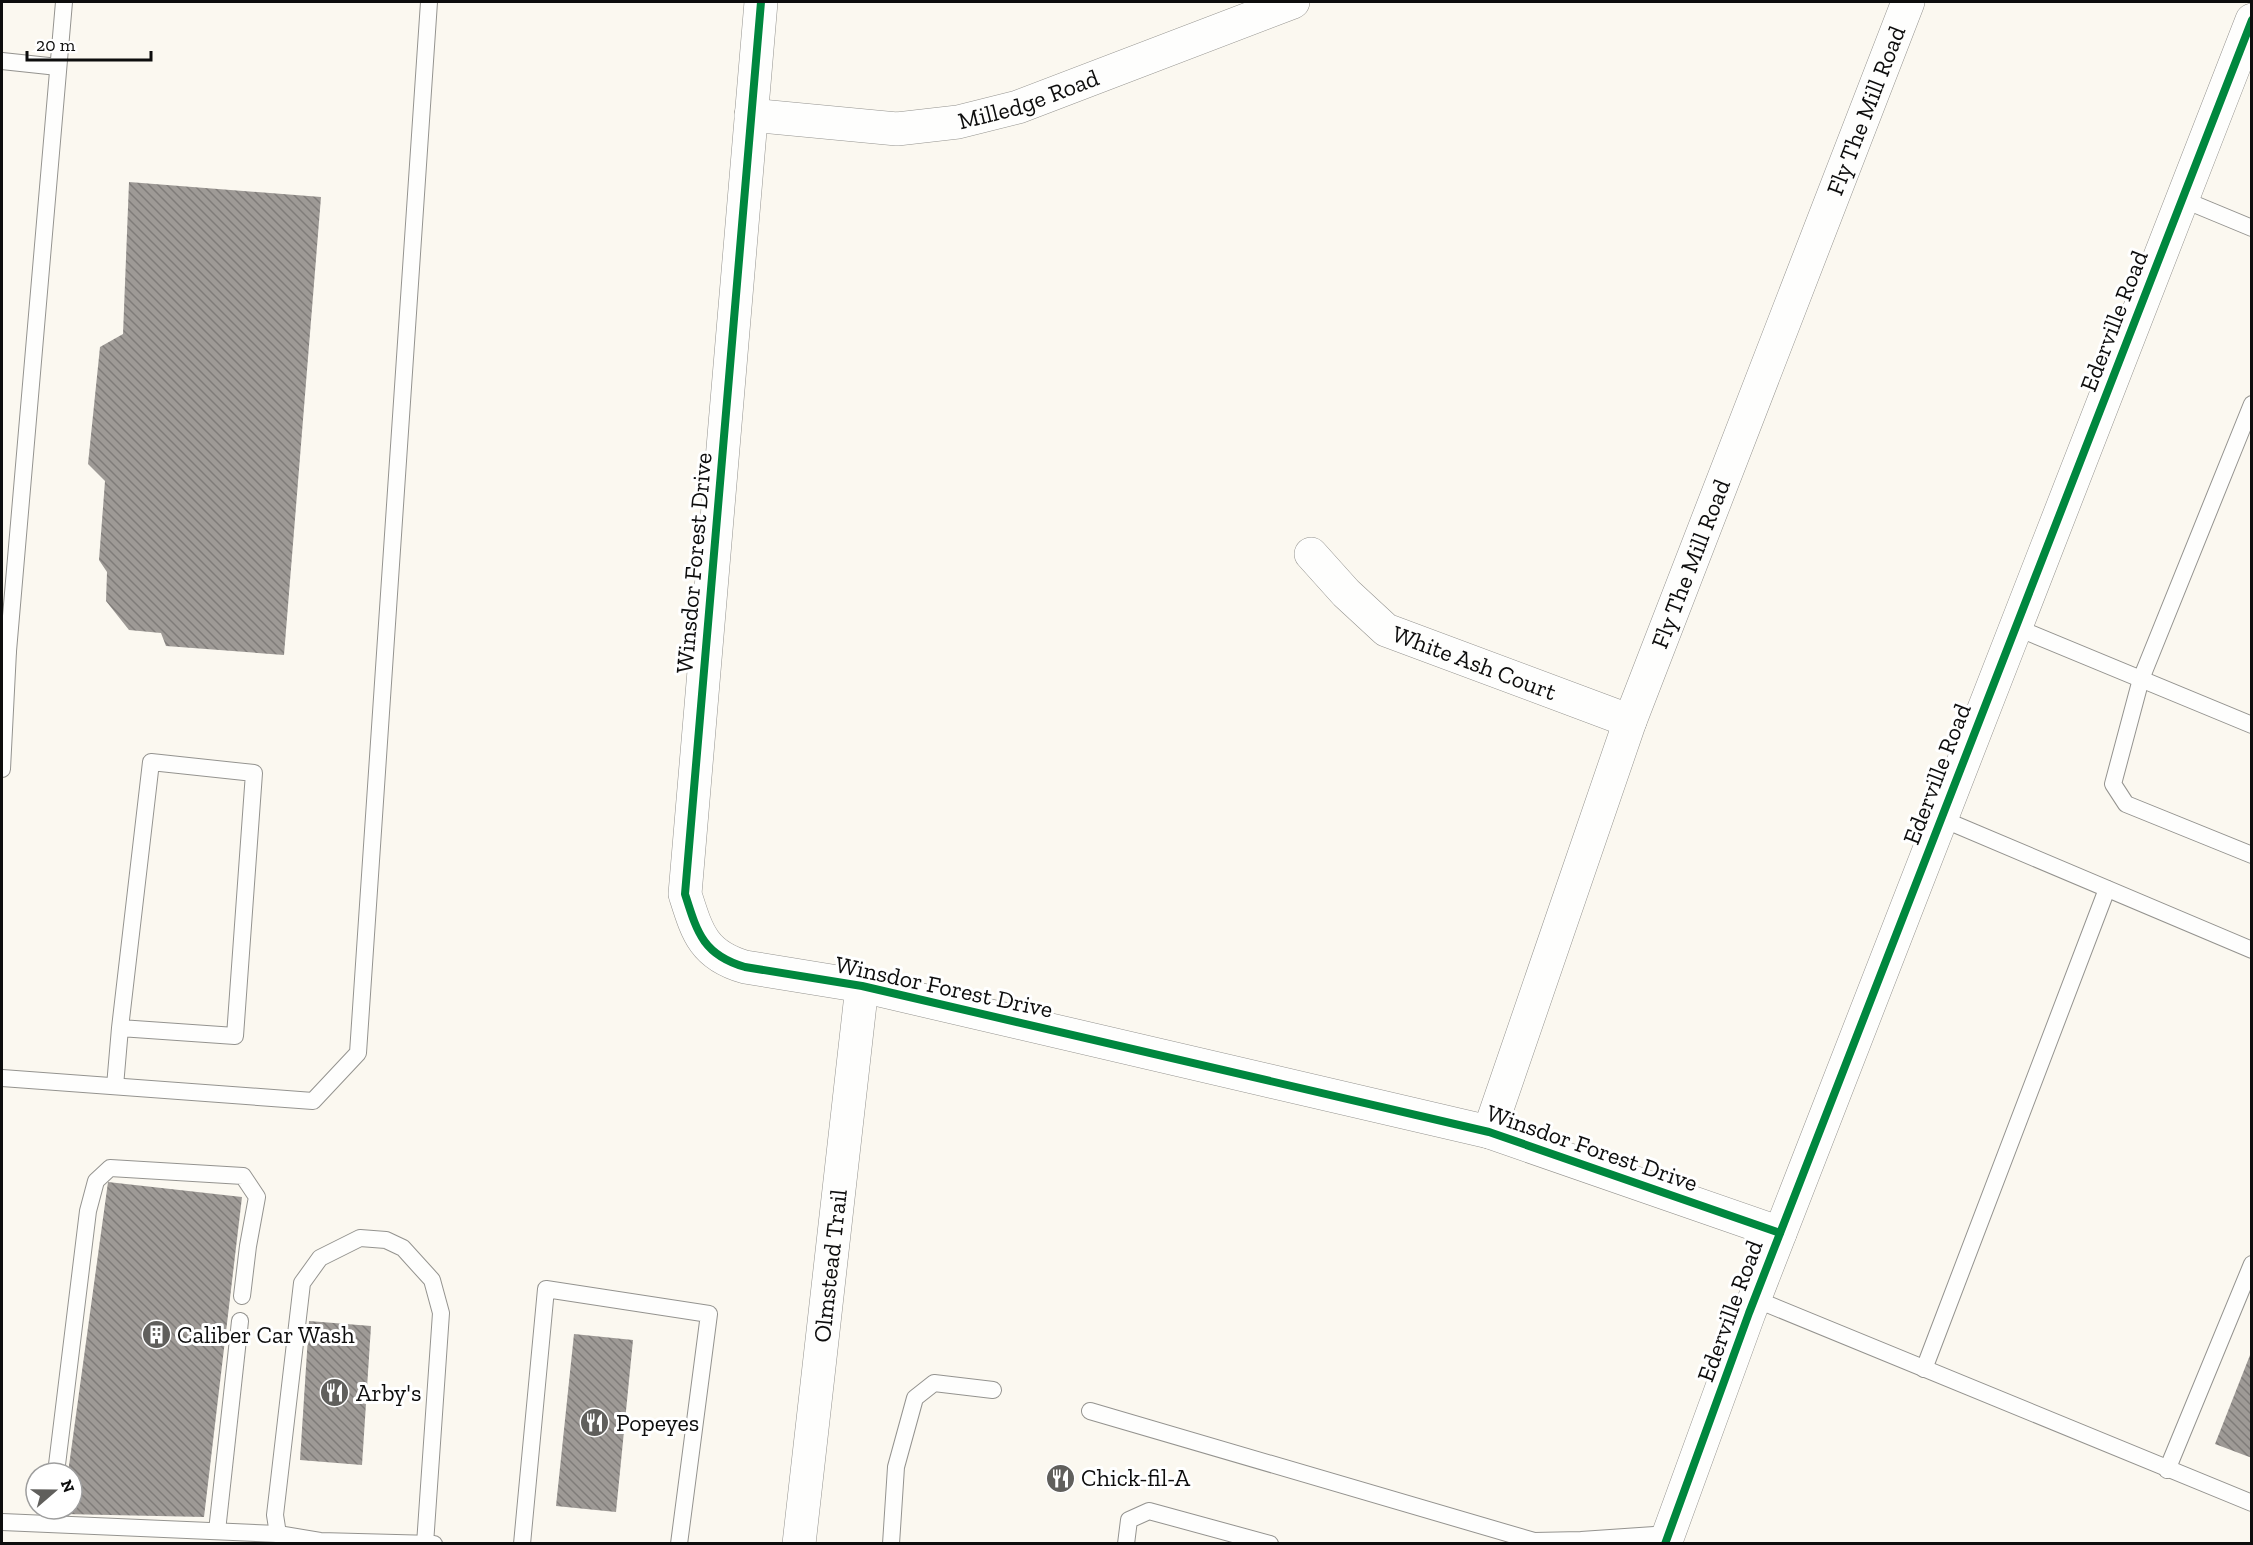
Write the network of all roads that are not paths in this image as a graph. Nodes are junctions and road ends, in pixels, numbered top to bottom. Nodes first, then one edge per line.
1 (64, 2) edge
2 (429, 2) edge
3 (761, 2) edge
4 (1293, 2) edge
5 (1908, 2) edge
6 (2252, 20) edge
7 (2, 61) edge
8 (58, 67) junction
9 (751, 115) junction
10 (2182, 199) junction
11 (2252, 228) edge
12 (2252, 404) edge
13 (1311, 554) dead end
14 (2015, 627) junction
15 (5, 651) edge
16 (2141, 679) junction
17 (1630, 721) junction
18 (2252, 725) edge
19 (2, 769) edge
20 (1940, 818) junction
21 (2252, 855) edge
22 (2107, 889) junction
23 (2252, 950) edge
24 (862, 986) junction
25 (120, 1028) junction
26 (2, 1078) edge
27 (115, 1086) junction
28 (1489, 1132) junction
29 (1780, 1233) junction
30 (2252, 1264) edge
31 (242, 1296) dead end
32 (1755, 1299) junction
33 (240, 1321) dead end
34 (1924, 1369) junction
35 (993, 1390) dead end
36 (1090, 1411) dead end
37 (57, 1461) edge
38 (2167, 1470) junction
39 (2252, 1503) edge
40 (24, 1519) edge
41 (84, 1519) edge
42 (2, 1522) edge
43 (217, 1531) junction
44 (278, 1534) junction
45 (1497, 1536) edge
46 (1667, 1539) edge
47 (1536, 1542) edge
48 (428, 1543) edge
49 (522, 1544) edge
50 (679, 1544) edge
51 (799, 1544) edge
52 (891, 1544) edge
53 (1126, 1544) edge
54 (1270, 1544) edge

1 - 8 lane
2 - 27 lane
3 - 9 street, Winsdor Forest Drive
4 - 9 street, Milledge Road
5 - 17 street, Fly The Mill Road
6 - 10 street, Ederville Road
7 - 8 lane
8 - 15 lane
9 - 24 street, Winsdor Forest Drive
10 - 11 lane
10 - 14 street, Ederville Road
12 - 16 lane
13 - 17 street, White Ash Court
14 - 16 lane
14 - 20 street, Ederville Road
15 - 19 lane
16 - 18 lane
16 - 21 lane
17 - 28 street, Fly The Mill Road
20 - 22 lane
20 - 29 street, Ederville Road
22 - 23 lane
22 - 34 lane
24 - 28 street, Winsdor Forest Drive
24 - 51 street, Olmstead Trail
25 - 25 lane
25 - 27 lane
26 - 27 lane
28 - 29 street, Winsdor Forest Drive
29 - 32 street, Ederville Road
30 - 38 lane
31 - 37 lane
32 - 34 lane
32 - 46 street, Ederville Road
33 - 43 lane
34 - 38 lane
35 - 52 lane
36 - 45 lane
38 - 39 lane
40 - 42 lane
41 - 43 lane
43 - 44 lane
44 - 48 lane
44 - 48 lane
45 - 47 lane
46 - 47 lane
49 - 50 lane
53 - 54 lane

